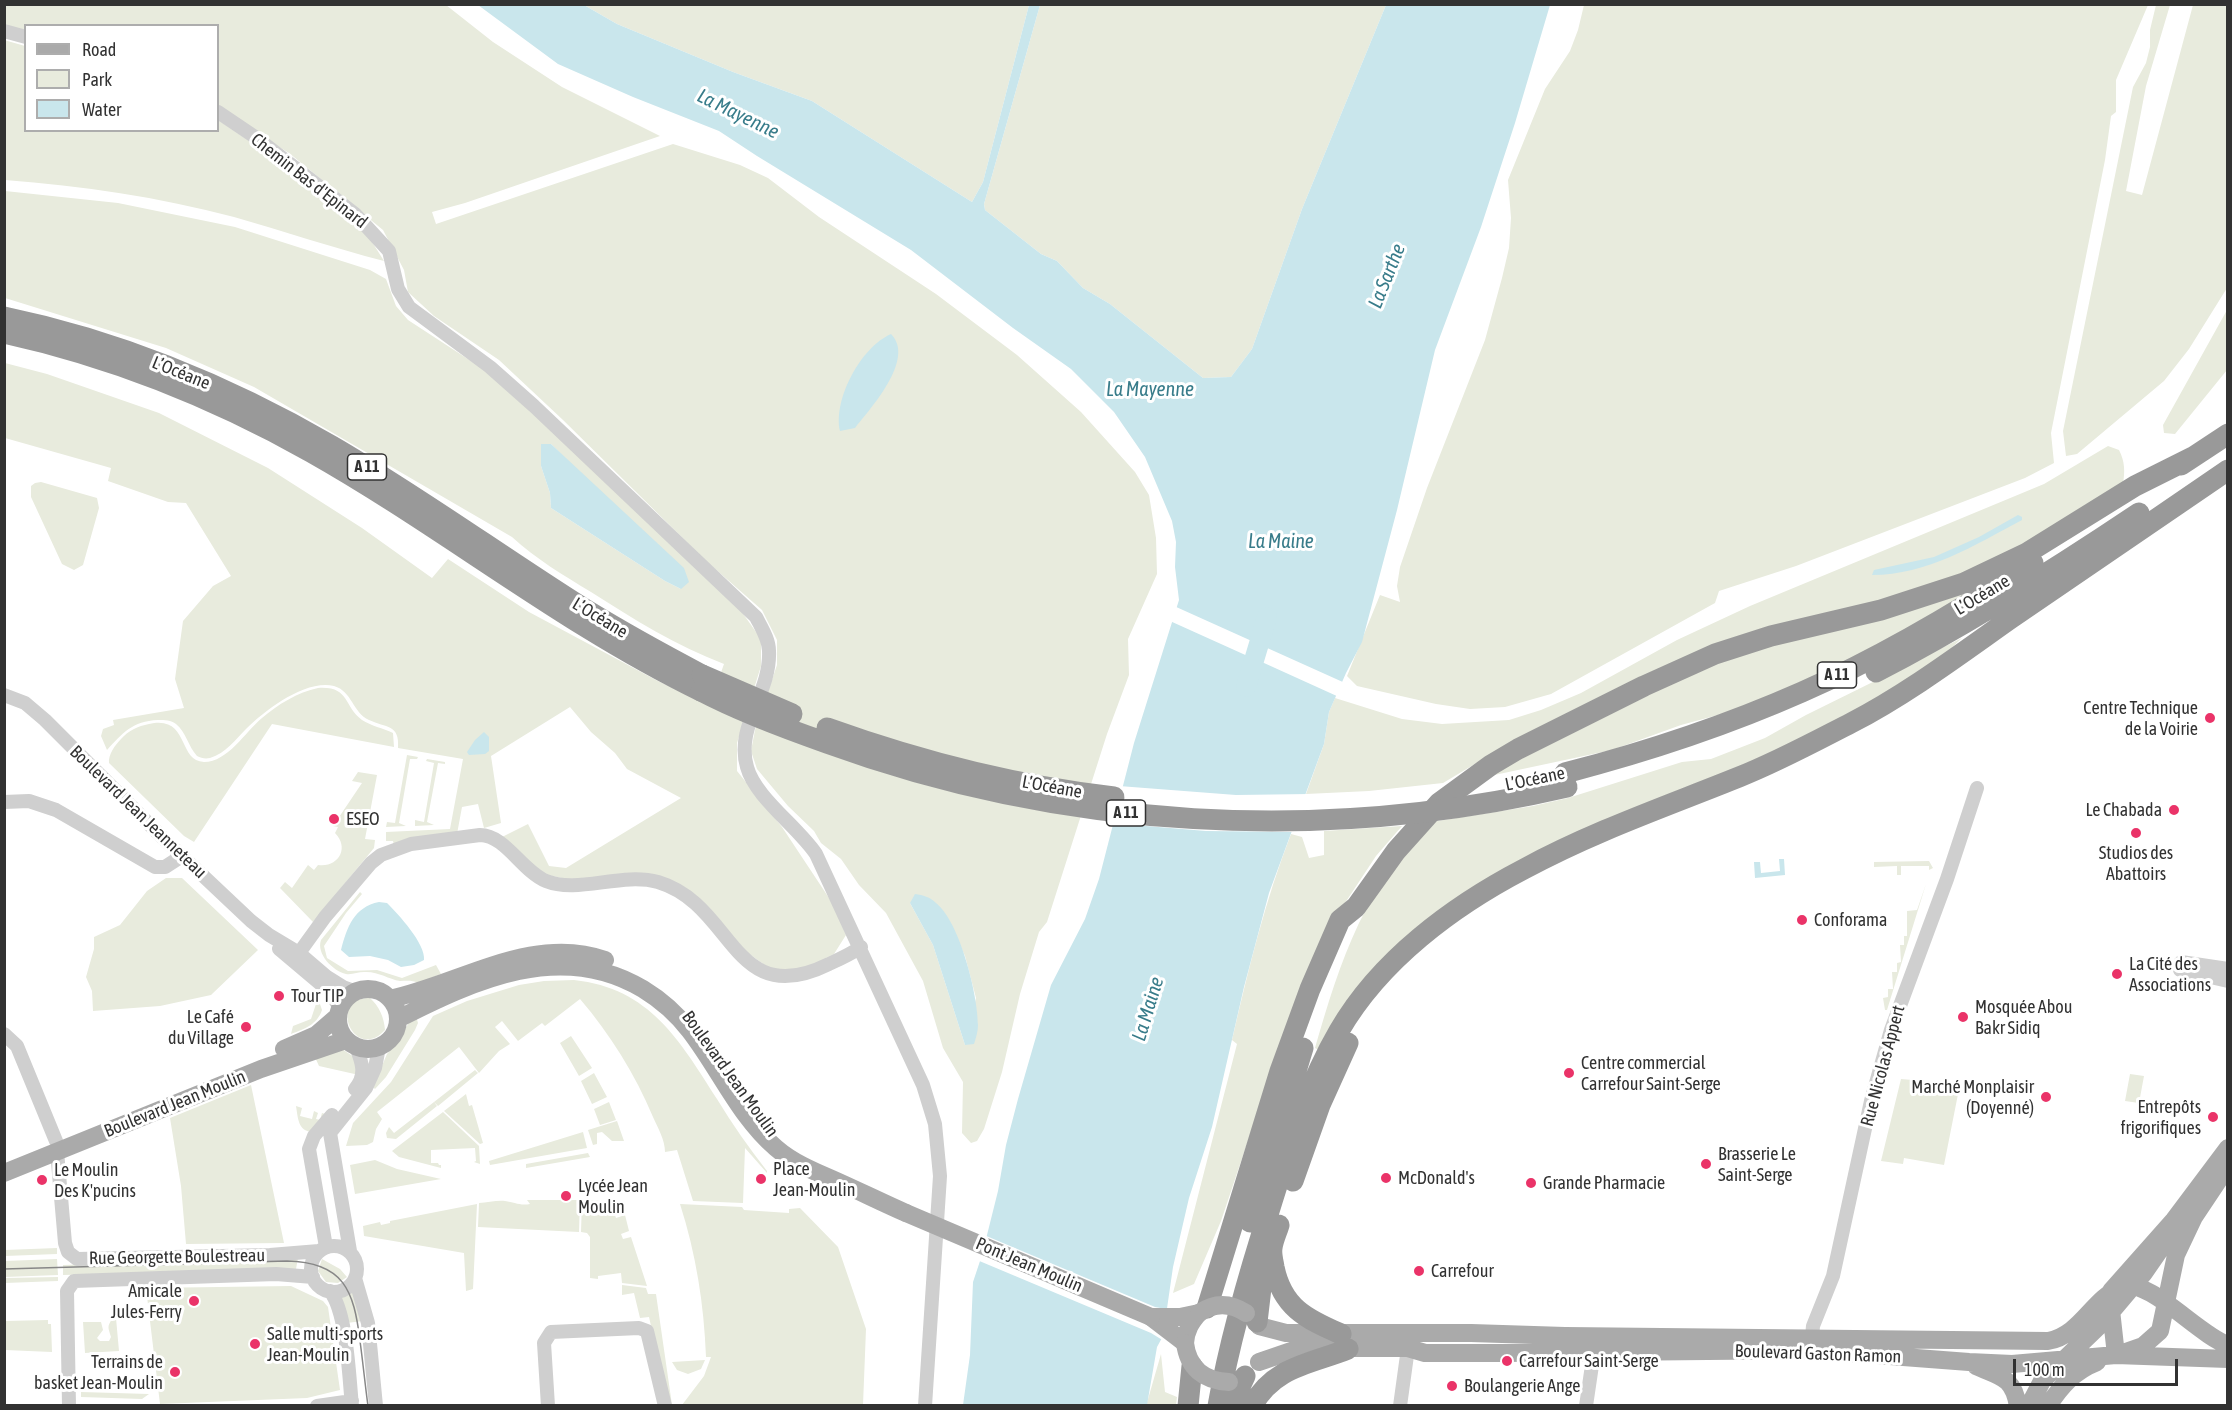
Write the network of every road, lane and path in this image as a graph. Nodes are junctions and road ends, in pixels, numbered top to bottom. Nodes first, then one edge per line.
1 (4, 31) edge
2 (24, 36) edge
3 (219, 113) edge
4 (4, 317) edge
5 (4, 333) edge
6 (2228, 434) edge
7 (2228, 455) edge
8 (2228, 470) edge
9 (2090, 520) junction
10 (701, 683) junction
11 (4, 695) edge
12 (1566, 780) junction
13 (1977, 788) dead end
14 (10, 802) edge
15 (182, 856) junction
16 (1356, 907) junction
17 (1447, 918) junction
18 (269, 936) junction
19 (861, 947) junction
20 (299, 953) junction
21 (357, 992) junction
22 (390, 999) junction
23 (339, 1012) junction
24 (398, 1019) junction
25 (4, 1034) edge
26 (351, 1043) junction
27 (379, 1047) junction
28 (57, 1146) junction
29 (2228, 1148) edge
30 (795, 1161) junction
31 (4, 1163) edge
32 (2228, 1166) edge
33 (4, 1173) edge
34 (906, 1213) joint
35 (2174, 1220) junction
36 (322, 1249) junction
37 (1271, 1250) junction
38 (350, 1251) junction
39 (313, 1277) junction
40 (355, 1278) junction
41 (2133, 1285) junction
42 (330, 1291) junction
43 (2111, 1301) junction
44 (2167, 1305) junction
45 (1203, 1311) junction
46 (1152, 1317) junction
47 (1254, 1320) junction
48 (1486, 1333) junction
49 (1181, 1341) junction
50 (1345, 1341) junction
51 (1811, 1344) junction
52 (1595, 1345) junction
53 (2228, 1345) edge
54 (1408, 1348) junction
55 (2116, 1355) junction
56 (2065, 1358) junction
57 (2228, 1359) edge
58 (1969, 1362) junction
59 (1192, 1366) junction
60 (1226, 1390) edge
61 (352, 1403) edge
62 (69, 1406) edge
63 (317, 1406) edge
64 (376, 1406) edge
65 (548, 1406) edge
66 (665, 1406) edge
67 (926, 1406) edge
68 (1188, 1406) edge
69 (1252, 1406) edge
70 (1400, 1406) edge
71 (1586, 1406) edge
72 (2018, 1406) edge
73 (2029, 1406) edge
74 (2048, 1406) edge

1 - 2 street
3 - 19 street, Chemin Bas d'Epinard
4 - 10 highway, L’Océane / A 11
5 - 10 highway, L’Océane / A 11
6 - 9 highway
7 - 12 highway, L’Océane / A 11
8 - 17 highway
9 - 12 highway, L’Océane / A 11
9 - 16 highway
10 - 12 highway, L’Océane / A 11, bridge
11 - 15 street, Boulevard Jean Jeanneteau
13 - 51 street, Rue Nicolas Appert
14 - 15 street
15 - 18 street, Boulevard Jean Jeanneteau
16 - 45 highway
16 - 60 highway
17 - 37 highway
17 - 60 highway
18 - 20 street, Boulevard Jean Jeanneteau
18 - 23 street, Boulevard Jean Jeanneteau
19 - 20 street
19 - 67 street
20 - 21 street, Boulevard Jean Jeanneteau
21 - 22 main road
21 - 23 main road
22 - 24 main road
22 - 30 main road, Boulevard Jean Moulin
23 - 26 main road
23 - 28 main road, Boulevard Jean Moulin
24 - 27 main road
24 - 30 main road, Boulevard Jean Moulin
25 - 28 street
26 - 27 main road
26 - 28 main road, Boulevard Jean Moulin
26 - 36 street
27 - 38 street
28 - 31 main road, Boulevard Jean Moulin
28 - 33 main road, Boulevard Jean Moulin
28 - 36 street, Rue Georgette Boulestreau
29 - 35 main road
30 - 34 main road, Boulevard Jean Moulin
32 - 44 main road
34 - 46 main road, Pont Jean Moulin, bridge
35 - 41 main road
35 - 43 main road
36 - 38 street
36 - 39 street
37 - 47 highway
37 - 50 highway
38 - 40 street
39 - 42 street
39 - 62 street
40 - 42 street
40 - 64 street
41 - 43 main road, Boulevard Gaston Ramon
41 - 44 main road
42 - 61 street
43 - 51 main road, Boulevard Gaston Ramon
43 - 55 main road
43 - 56 main road
44 - 53 main road
44 - 55 main road
45 - 46 main road, Pont Jean Moulin
45 - 47 main road, Boulevard Gaston Ramon, bridge
45 - 49 main road
46 - 49 main road, Pont Jean Moulin
47 - 50 main road, Boulevard Gaston Ramon
47 - 60 main road
48 - 50 main road, Boulevard Gaston Ramon
48 - 52 main road, Boulevard Gaston Ramon
48 - 54 main road, Boulevard Gaston Ramon
49 - 59 main road, bridge
50 - 54 main road, Boulevard Gaston Ramon
50 - 60 main road, Boulevard Gaston Ramon
50 - 69 highway
51 - 52 main road, Boulevard Gaston Ramon
51 - 58 main road, Boulevard Gaston Ramon
52 - 54 main road, Boulevard Gaston Ramon
52 - 71 street
54 - 70 street
55 - 56 main road, Boulevard Gaston Ramon
55 - 57 main road, Boulevard Gaston Ramon
55 - 74 main road
56 - 58 main road, Boulevard Gaston Ramon
56 - 73 main road
58 - 72 main road
59 - 60 main road, bridge
59 - 68 highway
61 - 63 street
65 - 66 street

